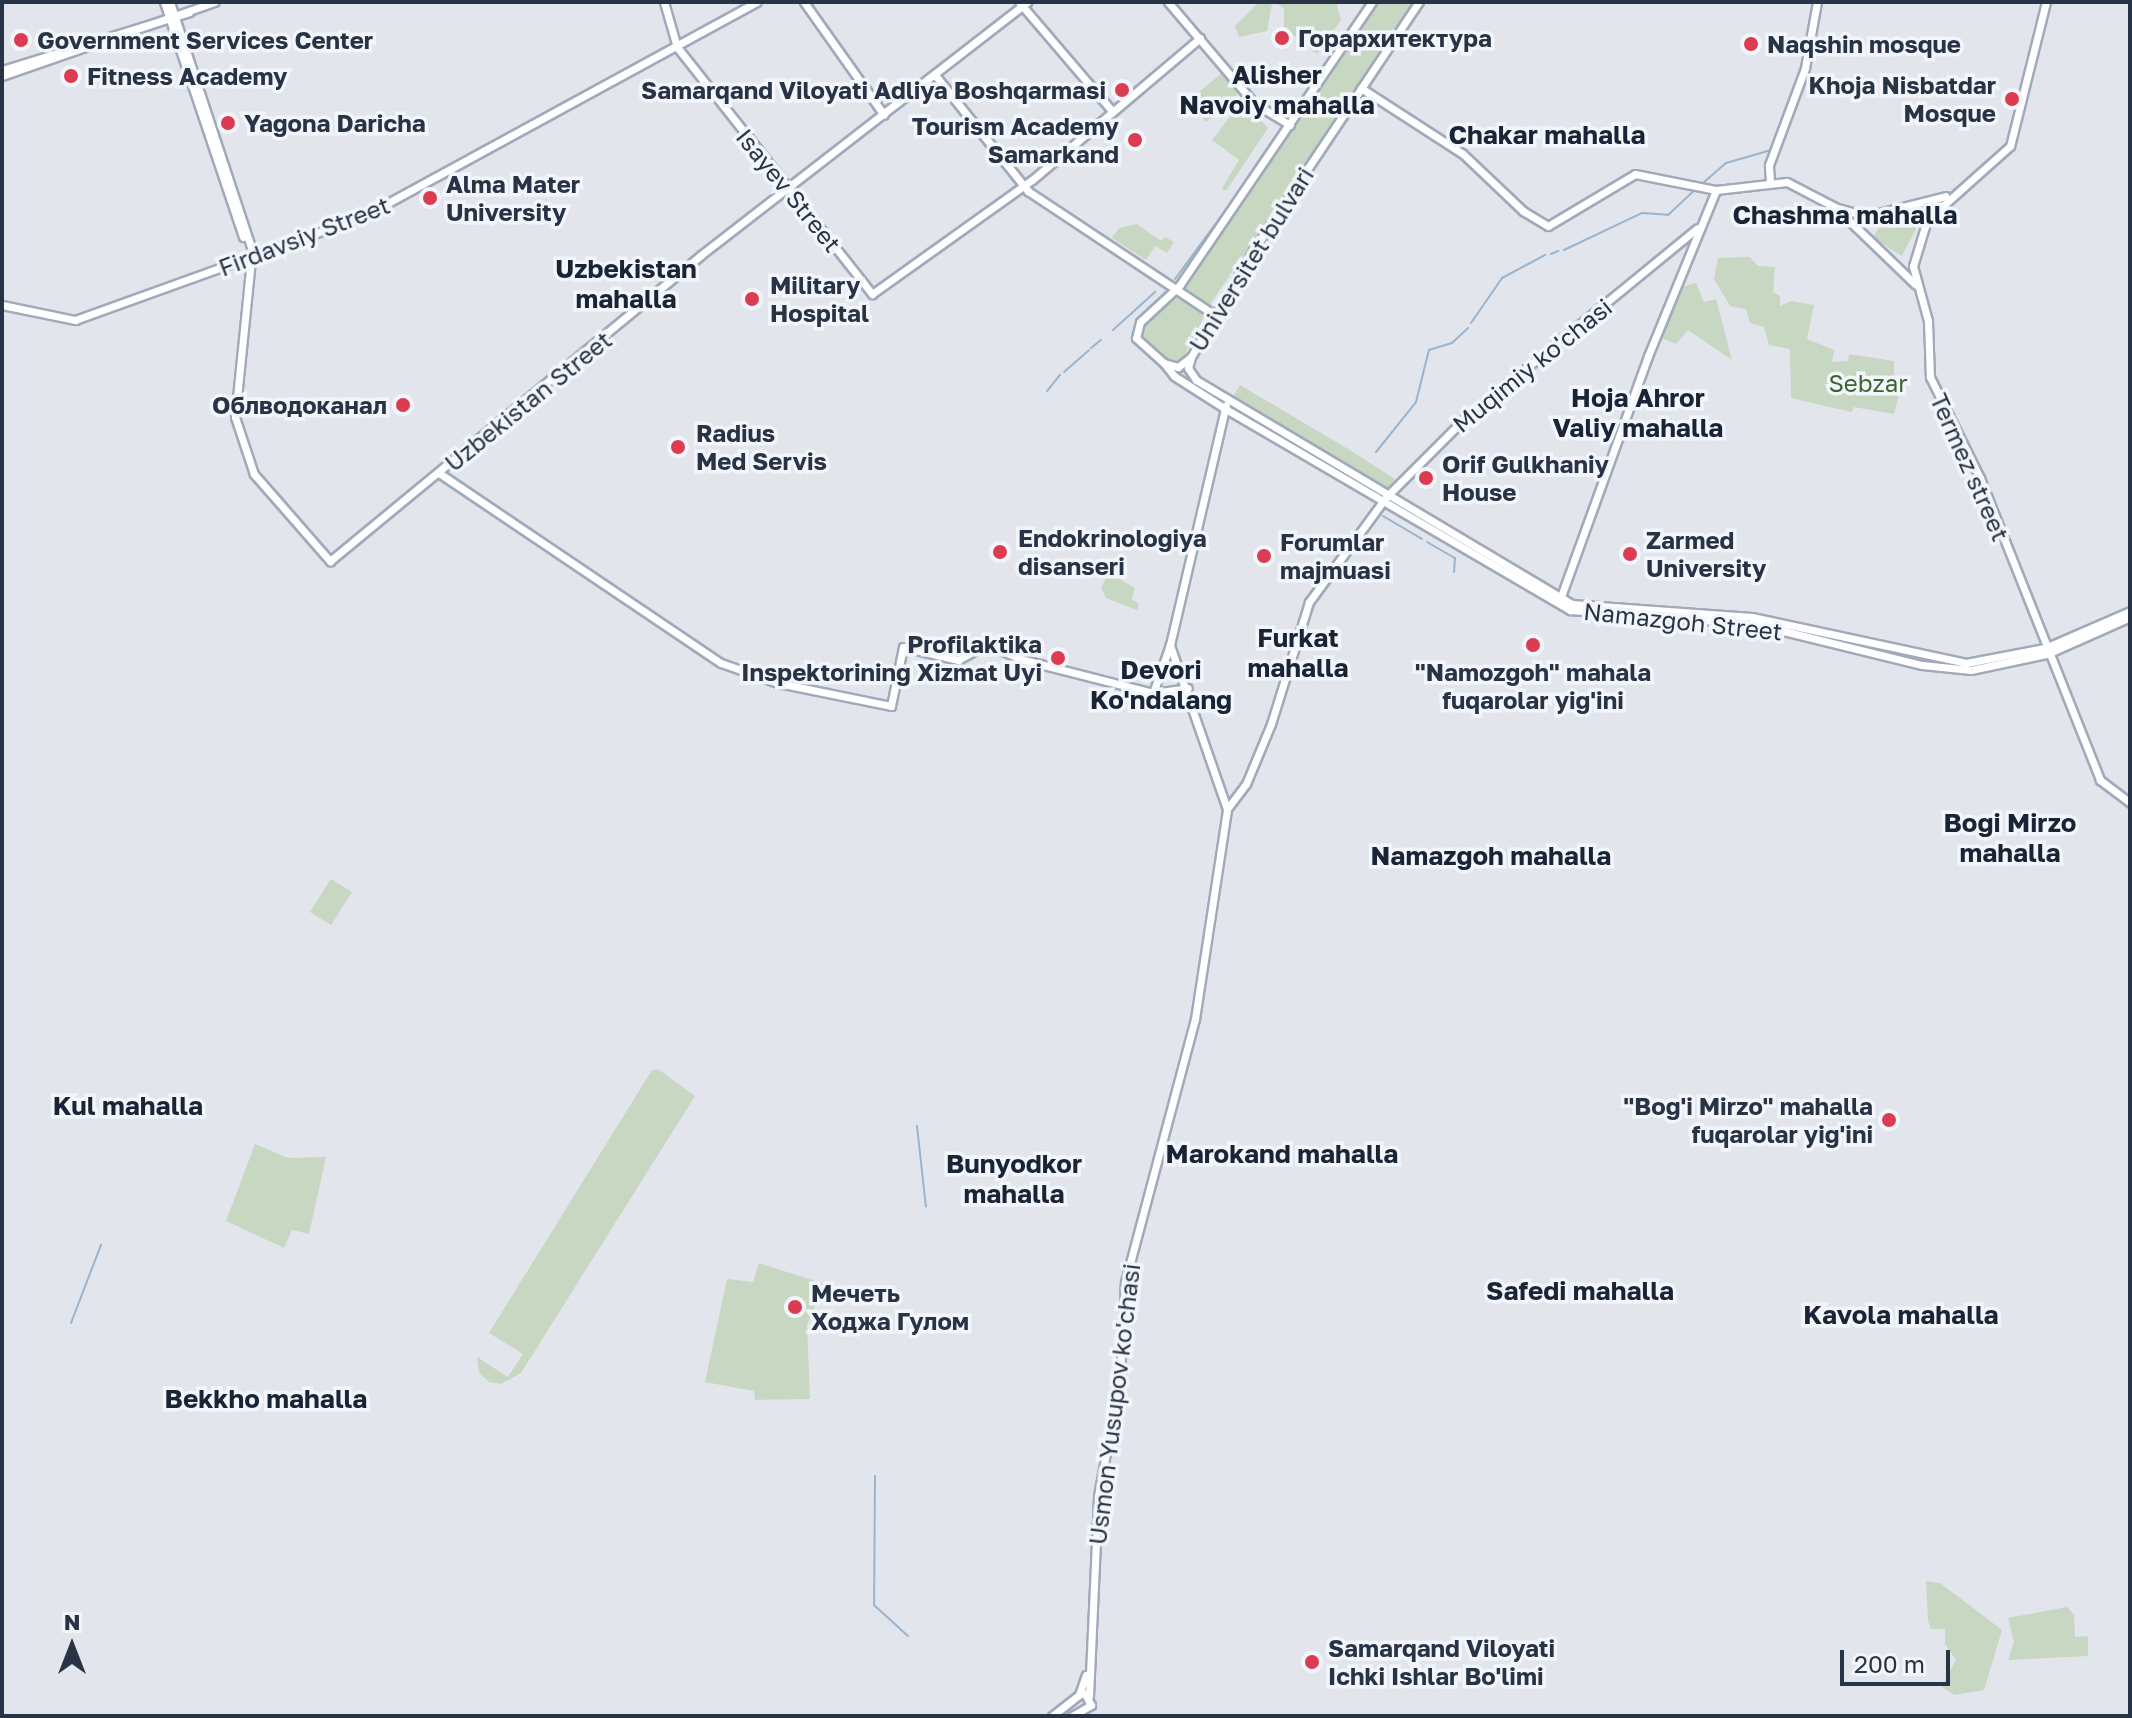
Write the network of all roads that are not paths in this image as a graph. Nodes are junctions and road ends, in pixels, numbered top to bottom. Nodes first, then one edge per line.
1 (167, 2) edge
2 (215, 2) edge
3 (664, 2) edge
4 (757, 2) edge
5 (804, 2) edge
6 (1168, 2) edge
7 (1372, 2) edge
8 (1419, 2) edge
9 (1817, 2) edge
10 (2046, 2) edge
11 (1023, 3) edge
12 (172, 18) junction
13 (1200, 38) junction
14 (677, 47) junction
15 (2, 73) edge
16 (935, 75) junction
17 (1361, 88) junction
18 (1112, 111) junction
19 (884, 115) junction
20 (1290, 125) junction
21 (1770, 181) junction
22 (1023, 185) junction
23 (1716, 190) junction
24 (790, 191) junction
25 (1952, 192) junction
26 (1922, 202) junction
27 (1837, 208) junction
28 (1854, 214) junction
29 (1933, 214) junction
30 (1848, 222) junction
31 (1697, 228) junction
32 (250, 258) junction
33 (1914, 259) junction
34 (1893, 261) junction
35 (1175, 290) junction
36 (1920, 291) junction
37 (2, 305) edge
38 (1213, 314) junction
39 (1191, 357) junction
40 (1164, 363) junction
41 (1226, 404) junction
42 (439, 473) junction
43 (1385, 499) junction
44 (1559, 602) junction
45 (2130, 614) edge
46 (1170, 645) junction
47 (2046, 651) junction
48 (1188, 688) junction
49 (1153, 693) junction
50 (2130, 803) edge
51 (1227, 809) junction
52 (1090, 1653) junction
53 (1077, 1696) junction
54 (1089, 1696) junction
55 (1083, 1711) junction
56 (1052, 1716) edge
57 (1072, 1716) edge

1 - 12 main road
2 - 12 main road
3 - 14 main road, Isayev Street
4 - 14 main road, Firdavsiy Street
5 - 19 main road
6 - 13 main road
7 - 20 main road, Universitet bulvari
8 - 17 main road, Universitet bulvari
9 - 21 main road
10 - 25 main road
11 - 16 main road, Uzbekistan Street
11 - 18 main road
12 - 15 main road
12 - 32 main road
13 - 18 main road
13 - 20 main road
14 - 24 main road, Isayev Street
14 - 32 main road, Firdavsiy Street
16 - 19 main road, Uzbekistan Street
16 - 22 main road
17 - 23 main road
17 - 38 main road, Universitet bulvari
18 - 22 main road
19 - 24 main road, Uzbekistan Street
20 - 35 main road, Universitet bulvari
21 - 23 main road
21 - 27 main road, Termez street
22 - 24 main road, Isayev Street
22 - 35 main road
23 - 31 main road
24 - 42 main road, Uzbekistan Street
25 - 26 main road
25 - 29 main road
26 - 28 main road
26 - 29 main road
27 - 28 main road
27 - 30 main road, Termez street
28 - 30 main road
29 - 33 main road
30 - 34 main road, Termez street
31 - 43 main road, Muqimiy ko'chasi
31 - 44 main road
32 - 37 main road, Firdavsiy Street
32 - 42 main road, Uzbekistan Street
33 - 34 main road
33 - 36 main road
34 - 36 main road, Termez street
35 - 38 main road
35 - 40 main road, Universitet bulvari
36 - 47 main road, Termez street
38 - 39 main road, Universitet bulvari
39 - 40 main road, Universitet bulvari
39 - 41 main road
40 - 41 main road
41 - 43 main road, Namazgoh Street
41 - 46 main road
42 - 49 main road
43 - 44 main road, Namazgoh Street
43 - 51 main road, Muqimiy ko'chasi
44 - 47 main road, Namazgoh Street
45 - 47 main road, Namazgoh Street
46 - 48 main road
46 - 49 main road
47 - 50 main road, Termez street
48 - 49 main road
48 - 51 main road
51 - 52 main road, Usmon Yusupov ko'chasi
52 - 53 main road, Usmon Yusupov ko'chasi
52 - 54 main road, Usmon Yusupov ko'chasi
53 - 54 main road
53 - 55 main road
53 - 56 main road
54 - 55 main road
55 - 57 main road

